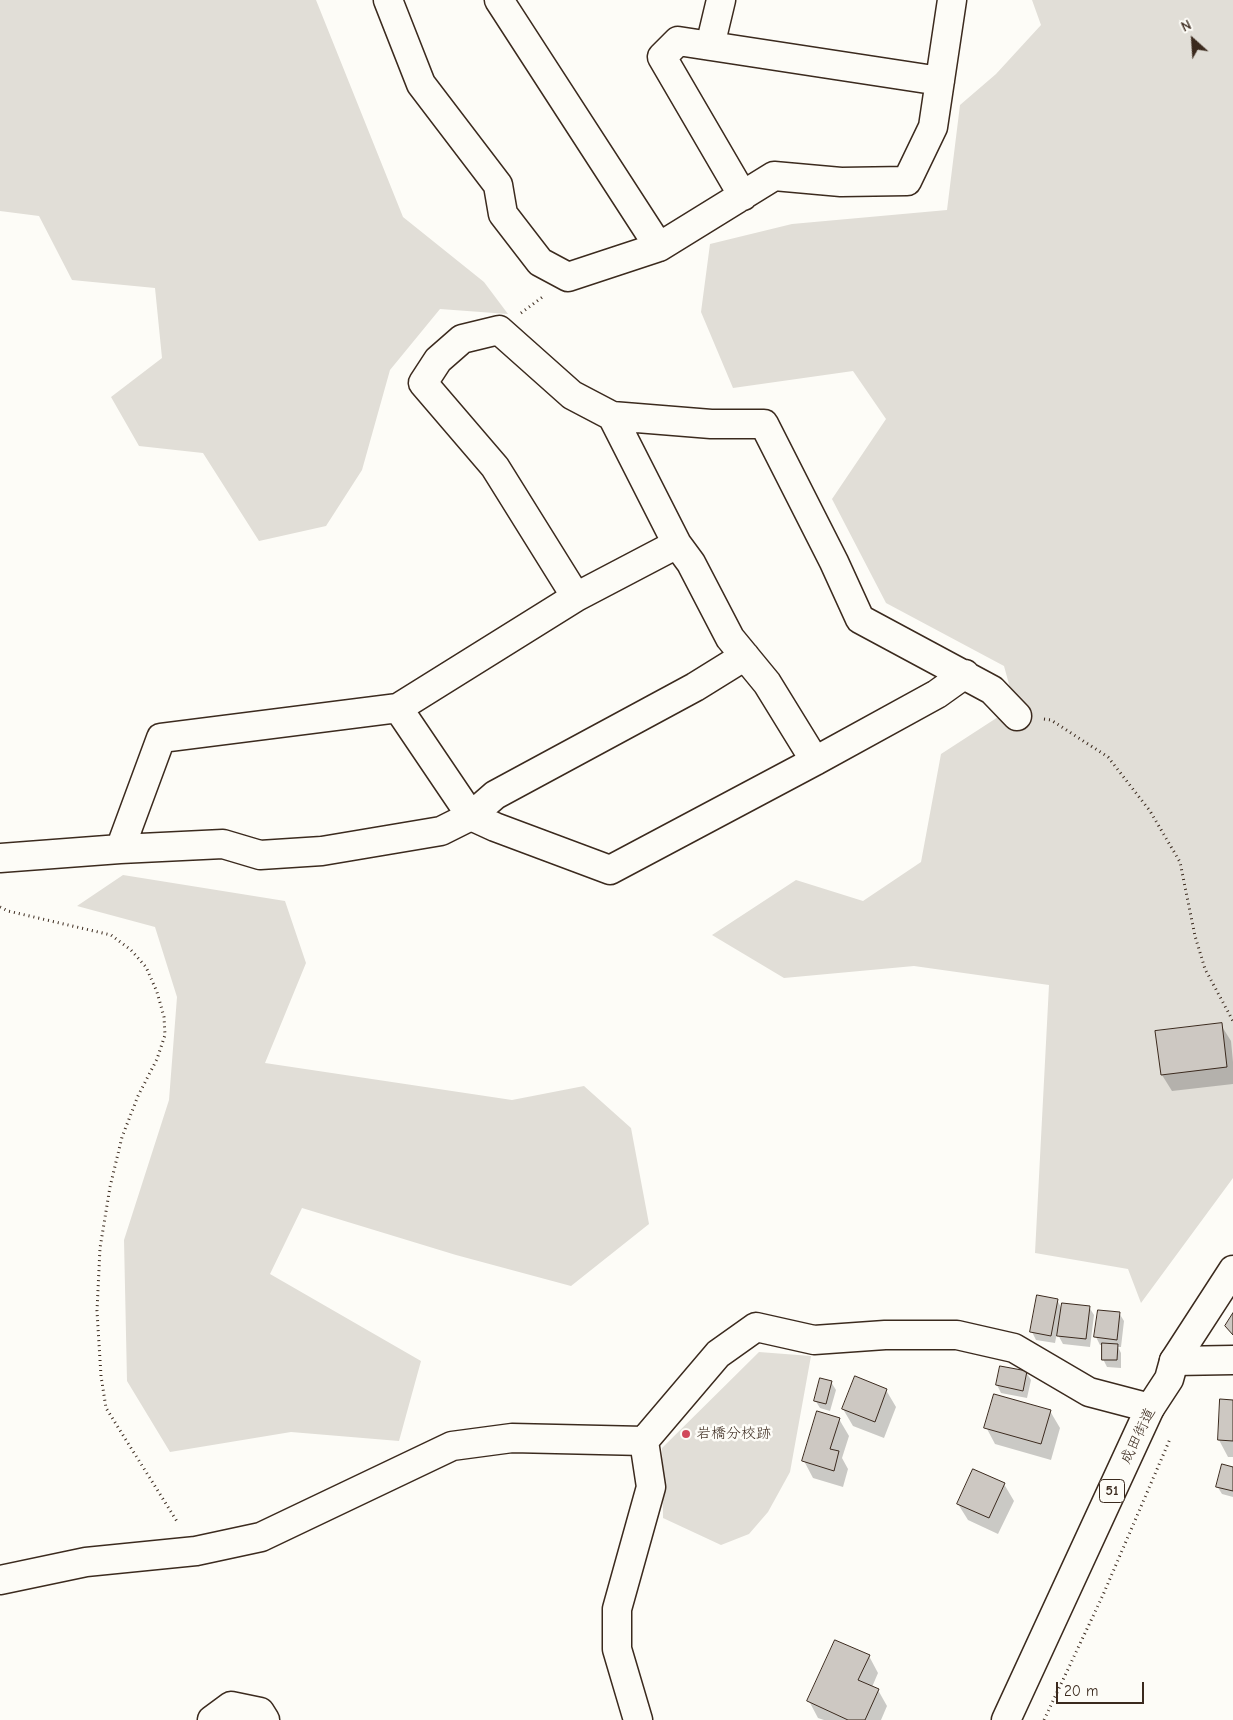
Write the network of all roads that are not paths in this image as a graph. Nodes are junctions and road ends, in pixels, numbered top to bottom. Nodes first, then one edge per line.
1 (388, 0) edge
2 (499, 0) edge
3 (721, 0) edge
4 (952, 0) edge
5 (710, 46) junction
6 (940, 81) junction
7 (743, 196) junction
8 (659, 247) junction
9 (612, 416) junction
10 (677, 544) junction
11 (576, 597) junction
12 (745, 656) junction
13 (965, 674) junction
14 (398, 708) junction
15 (1017, 716) road end
16 (815, 761) junction
17 (471, 816) junction
18 (120, 848) junction
19 (0, 858) edge
20 (1233, 1270) edge
21 (1233, 1360) edge
22 (1174, 1361) junction
23 (1150, 1408) junction
24 (644, 1442) junction
25 (0, 1580) edge
26 (212, 1720) edge
27 (265, 1720) edge
28 (638, 1720) edge
29 (1006, 1720) edge

1 - 8 main road
2 - 8 main road
3 - 5 main road
4 - 6 main road
5 - 6 main road
5 - 7 main road
6 - 7 main road
7 - 8 main road
9 - 10 main road
9 - 11 main road
9 - 13 main road
10 - 11 main road
10 - 12 main road
11 - 14 main road
12 - 16 main road
12 - 17 main road
13 - 15 main road
13 - 16 main road
14 - 17 main road
14 - 18 main road
16 - 17 main road
17 - 18 main road
18 - 19 main road
20 - 22 main road, 成田街道 / 51
21 - 22 main road
22 - 23 main road, 成田街道 / 51
23 - 24 main road
23 - 29 main road, 成田街道 / 51
24 - 25 main road
24 - 28 main road
26 - 27 main road

